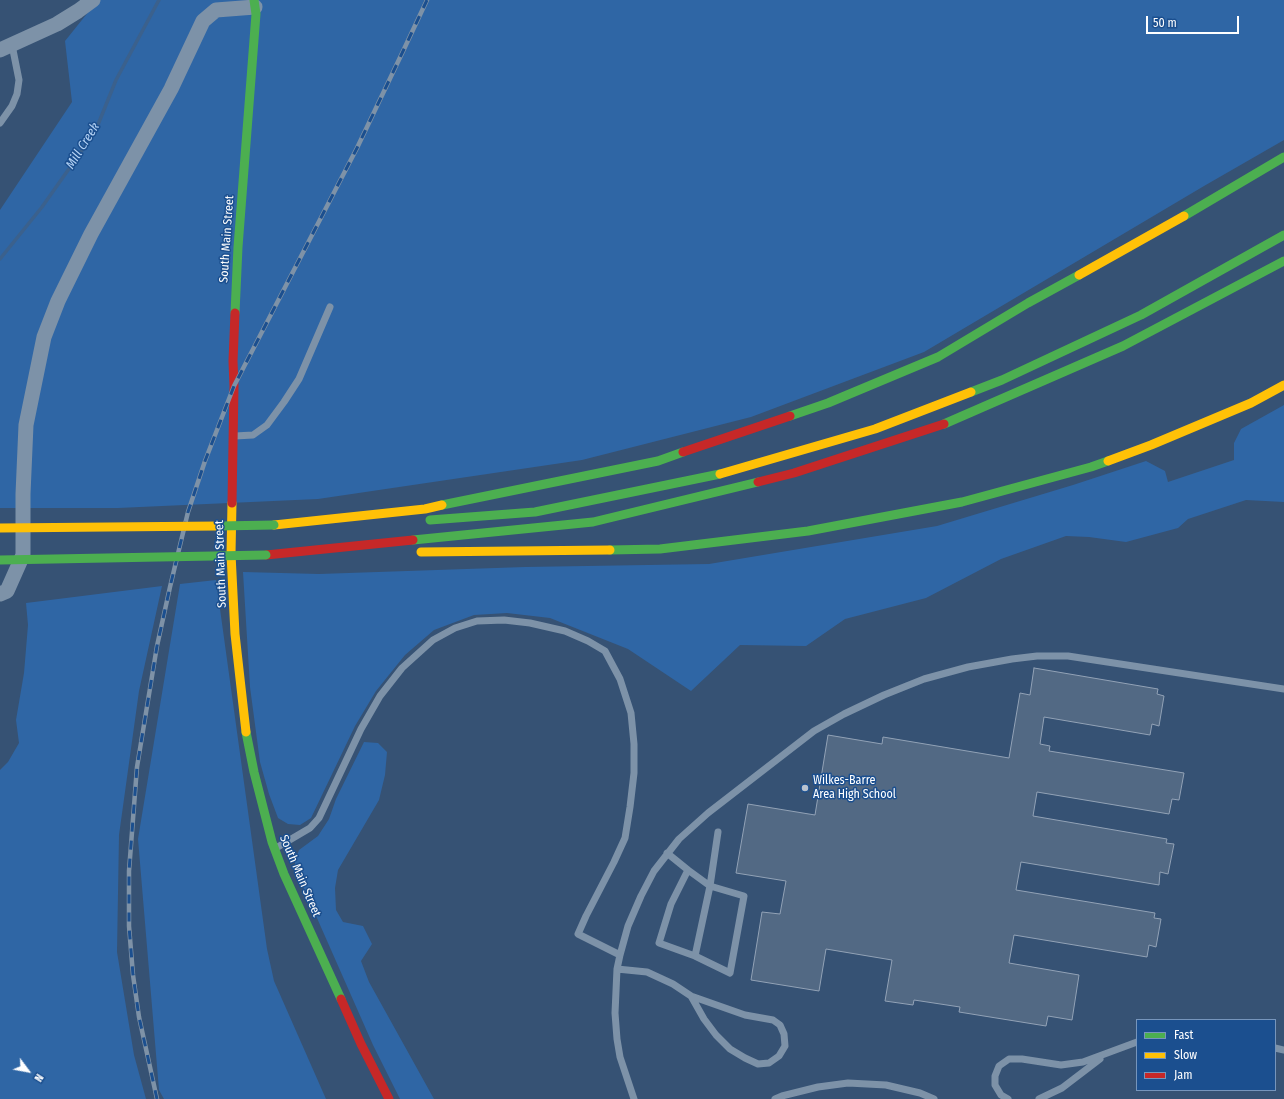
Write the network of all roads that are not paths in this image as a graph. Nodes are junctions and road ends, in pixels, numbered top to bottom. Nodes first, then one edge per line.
1 (93, 0) edge
2 (255, 4) edge
3 (6, 47) edge
4 (0, 123) edge
5 (1284, 157) edge
6 (1284, 235) edge
7 (1284, 261) edge
8 (330, 307) dead end
9 (1284, 385) edge
10 (233, 436) junction
11 (420, 520) dead end
12 (397, 522) dead end
13 (0, 523) edge
14 (274, 525) junction
15 (69, 527) junction
16 (0, 528) edge
17 (378, 553) dead end
18 (409, 553) dead end
19 (276, 554) junction
20 (0, 560) edge
21 (0, 594) edge
22 (1284, 689) edge
23 (718, 832) dead end
24 (275, 848) junction
25 (667, 853) junction
26 (688, 870) junction
27 (710, 886) junction
28 (620, 955) junction
29 (696, 956) junction
30 (617, 970) junction
31 (691, 996) junction
32 (1136, 1042) edge
33 (1106, 1054) junction
34 (389, 1099) edge
35 (634, 1099) edge
36 (775, 1099) edge
37 (934, 1099) edge
38 (1008, 1099) edge
39 (1039, 1099) edge

1 - 3 street
2 - 10 main road, South Main Street
2 - 21 street
3 - 4 lane
5 - 14 main road
6 - 11 main road
7 - 19 main road
8 - 10 lane
9 - 18 main road
10 - 24 main road, South Main Street
12 - 14 main road
13 - 15 main road, bridge
14 - 15 main road, bridge
15 - 16 main road, bridge
17 - 19 main road
19 - 20 main road, bridge
22 - 25 lane
23 - 27 lane
24 - 28 lane
24 - 34 main road, South Main Street
25 - 26 lane
25 - 28 lane
26 - 27 lane
26 - 29 lane
27 - 29 lane
27 - 29 lane
28 - 30 lane
30 - 31 lane
30 - 35 lane
31 - 31 lane
32 - 33 lane
33 - 38 lane
33 - 39 lane
36 - 37 lane

